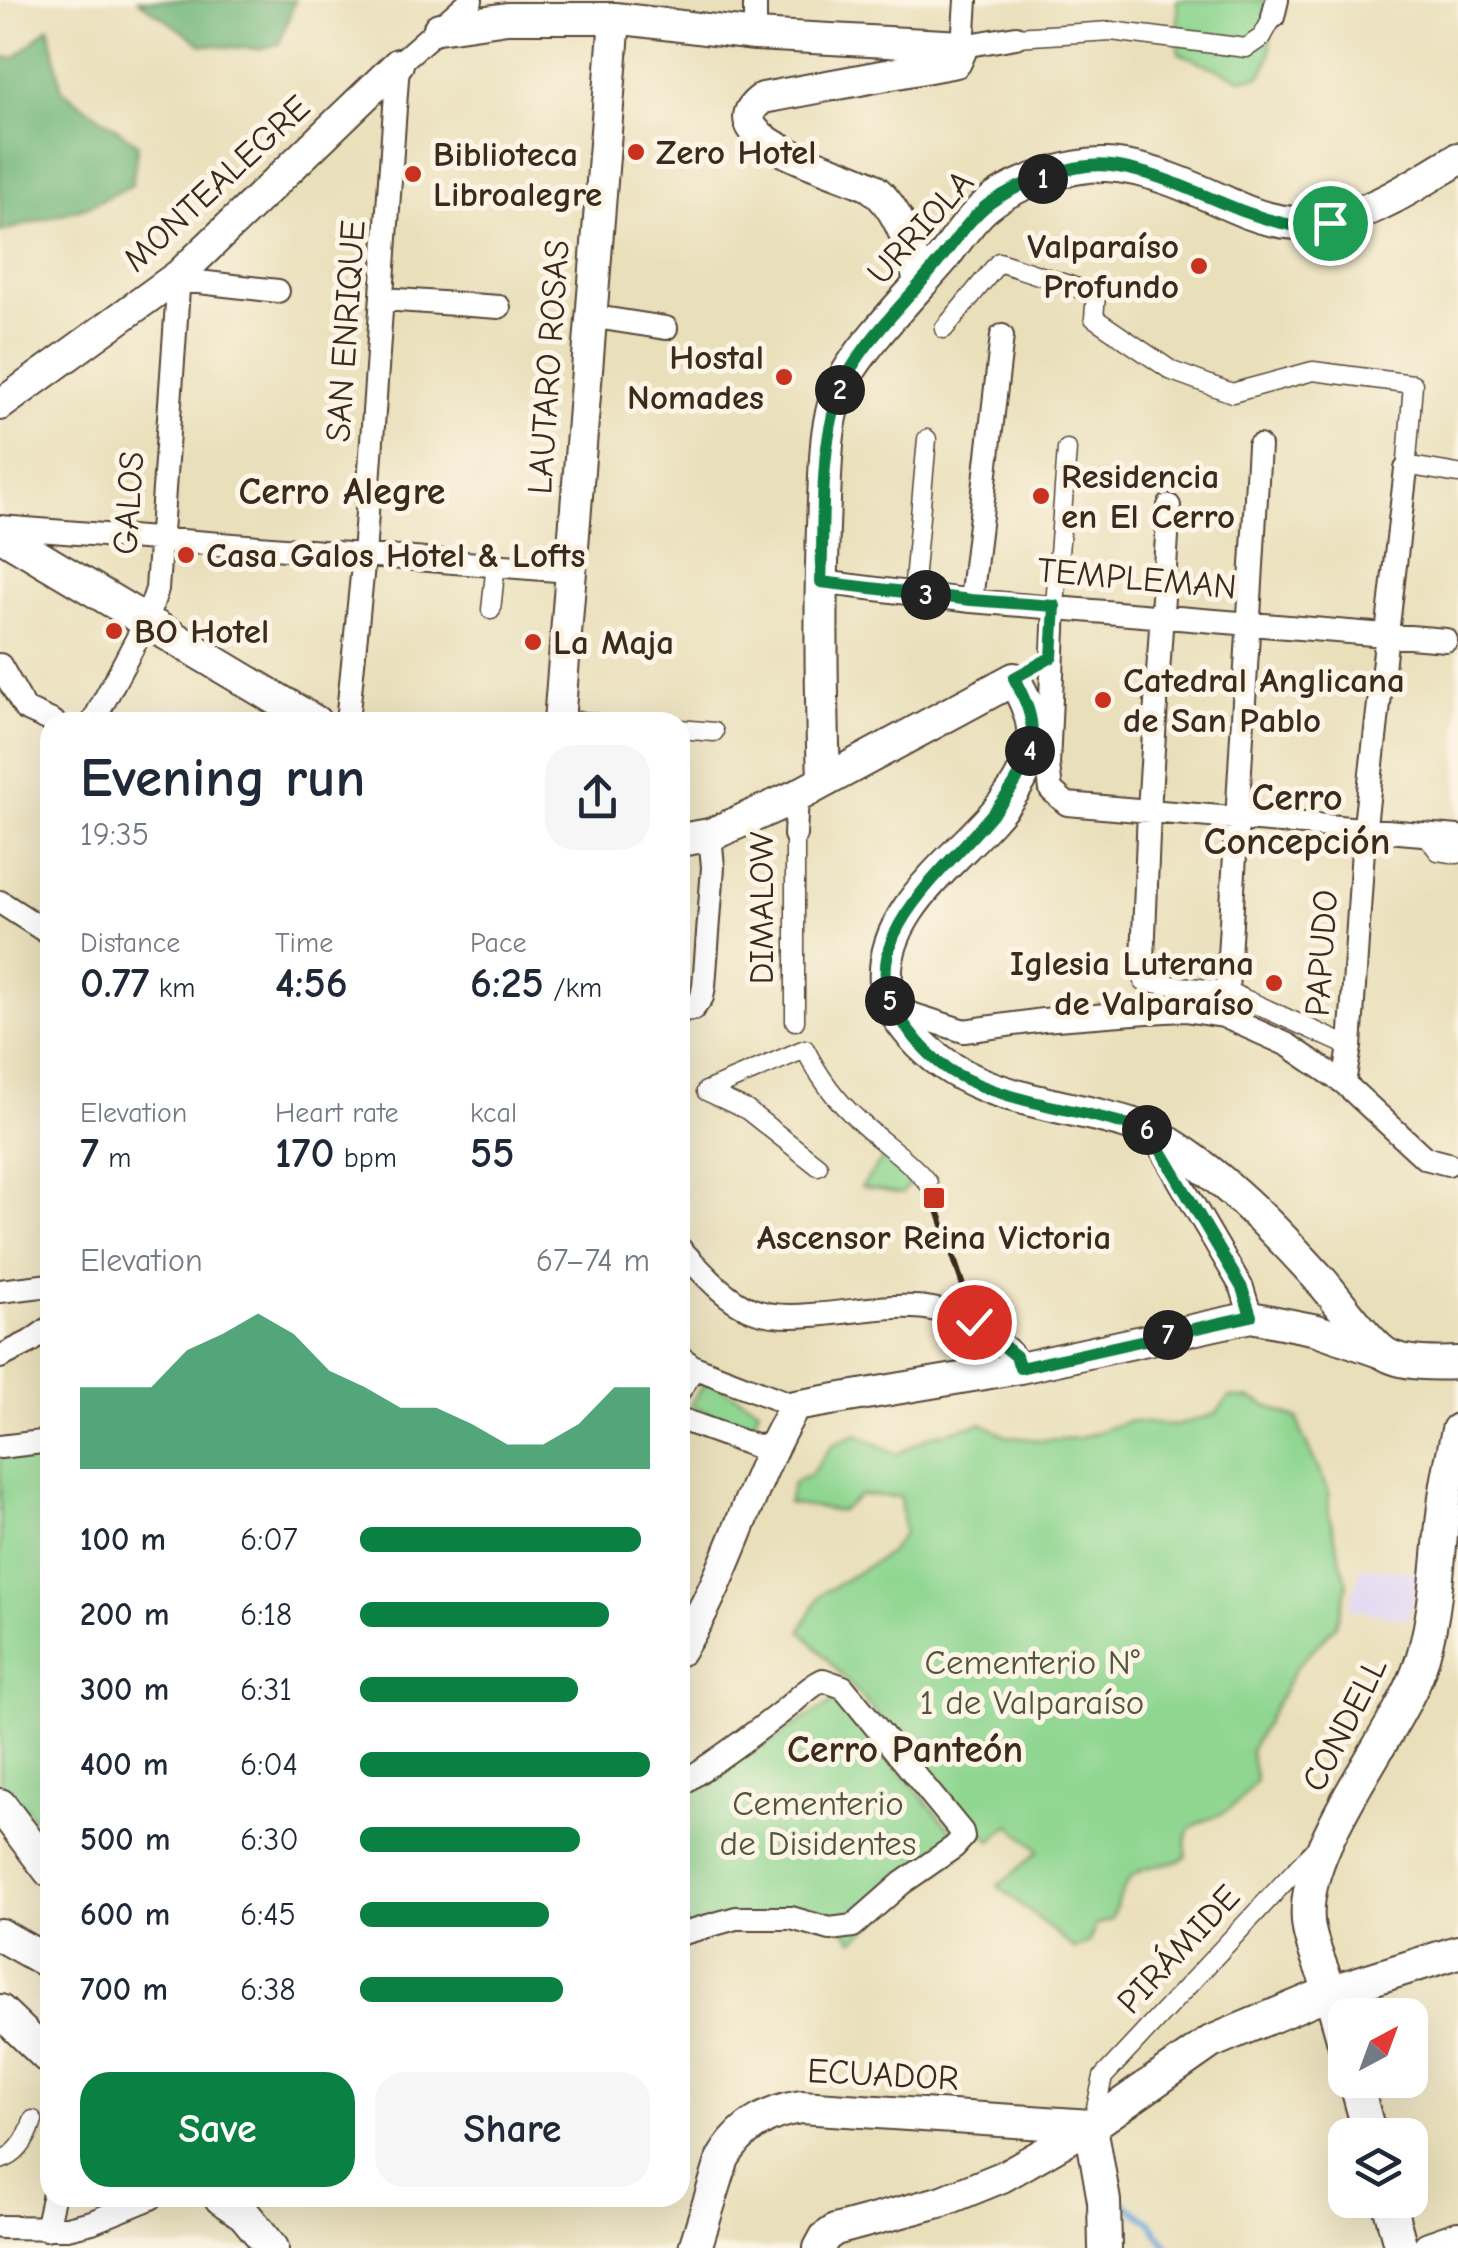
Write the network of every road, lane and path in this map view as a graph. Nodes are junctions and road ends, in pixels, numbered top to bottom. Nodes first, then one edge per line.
1 (471, 0) edge
2 (755, 0) edge
3 (966, 0) edge
4 (1275, 8) edge
5 (614, 18) junction
6 (439, 28) junction
7 (756, 35) junction
8 (1016, 36) joint
9 (964, 46) junction
10 (398, 64) junction
11 (1458, 159) edge
12 (180, 278) junction
13 (920, 285) junction
14 (278, 291) dead end
15 (383, 299) junction
16 (499, 307) dead end
17 (589, 316) junction
18 (666, 328) dead end
19 (944, 328) dead end
20 (1002, 336) dead end
21 (0, 405) edge
22 (927, 439) dead end
23 (1259, 446) dead end
24 (1068, 449) dead end
25 (1406, 464) junction
26 (1458, 474) edge
27 (1169, 506) dead end
28 (0, 530) edge
29 (160, 539) junction
30 (364, 556) junction
31 (496, 564) junction
32 (570, 572) junction
33 (821, 582) junction
34 (913, 594) junction
35 (971, 600) junction
36 (1055, 606) junction
37 (491, 610) dead end
38 (1163, 616) junction
39 (146, 622) junction
40 (1249, 623) junction
41 (1386, 635) junction
42 (1452, 641) edge
43 (1052, 657) junction
44 (0, 666) edge
45 (1014, 678) junction
46 (98, 712) edge
47 (298, 712) edge
48 (347, 712) edge
49 (560, 712) edge
50 (40, 716) edge
51 (690, 731) edge
52 (714, 732) dead end
53 (811, 788) junction
54 (1149, 810) junction
55 (1237, 817) junction
56 (1365, 827) junction
57 (1426, 834) junction
58 (794, 835) joint
59 (1458, 836) edge
60 (695, 838) edge
61 (1458, 854) edge
62 (0, 902) edge
63 (40, 928) edge
64 (1143, 959) joint
65 (1227, 991) junction
66 (892, 1008) junction
67 (690, 1009) edge
68 (796, 1020) dead end
69 (1350, 1047) junction
70 (1344, 1082) junction
71 (1150, 1132) junction
72 (1453, 1164) edge
73 (818, 1166) dead end
74 (928, 1183) dead end
75 (690, 1259) edge
76 (40, 1286) edge
77 (0, 1291) edge
78 (1251, 1316) junction
79 (40, 1335) edge
80 (1386, 1354) junction
81 (0, 1357) edge
82 (690, 1363) edge
83 (1458, 1363) edge
84 (1020, 1368) junction
85 (796, 1406) junction
86 (690, 1423) edge
87 (1458, 1430) edge
88 (40, 1442) edge
89 (772, 1445) junction
90 (0, 1446) edge
91 (1452, 1498) edge
92 (690, 1631) edge
93 (690, 1778) edge
94 (0, 1805) edge
95 (1334, 1828) junction
96 (40, 1857) edge
97 (690, 1931) edge
98 (0, 1935) edge
99 (1458, 1952) edge
100 (40, 1957) edge
101 (1330, 1992) junction
102 (1332, 1998) edge
103 (0, 2011) edge
104 (40, 2049) edge
105 (34, 2120) dead end
106 (1092, 2126) junction
107 (0, 2160) edge
108 (51, 2207) edge
109 (128, 2207) edge
110 (232, 2207) edge
111 (1393, 2218) edge
112 (0, 2227) edge
113 (46, 2229) junction
114 (1458, 2238) edge
115 (272, 2248) edge
116 (695, 2248) edge
117 (819, 2248) edge
118 (1105, 2248) edge
119 (1401, 2248) edge
120 (1430, 2248) edge

1 - 6 street, MONTEALEGRE
2 - 7 street
3 - 9 street
4 - 8 street
5 - 6 street
5 - 7 street
5 - 17 street, LAUTARO ROSAS
6 - 10 street, MONTEALEGRE
7 - 9 street
8 - 9 street
9 - 13 street
10 - 12 street, MONTEALEGRE
10 - 15 street, SAN ENRIQUE
11 - 13 main road, URRIOLA
12 - 14 street
12 - 21 street, MONTEALEGRE
12 - 29 street, GALOS
13 - 33 main road, URRIOLA
15 - 16 street
15 - 30 street, SAN ENRIQUE
17 - 18 street
17 - 32 street, LAUTARO ROSAS
19 - 25 street
20 - 35 street
22 - 34 street
23 - 40 street
24 - 36 street
25 - 26 street
25 - 41 street, PAPUDO
27 - 38 street
28 - 29 street
28 - 39 main road
29 - 30 street
29 - 39 street, GALOS
30 - 31 street
30 - 48 street, SAN ENRIQUE
31 - 32 street
31 - 37 street
32 - 49 street, LAUTARO ROSAS
33 - 34 street, TEMPLEMAN
33 - 53 main road, URRIOLA
34 - 35 street, TEMPLEMAN
35 - 36 street, TEMPLEMAN
36 - 38 street, TEMPLEMAN
36 - 43 street
38 - 40 street, TEMPLEMAN
38 - 54 street
39 - 46 street, GALOS
39 - 47 main road
40 - 41 street, TEMPLEMAN
40 - 55 street
41 - 42 street, TEMPLEMAN
41 - 56 street, PAPUDO
43 - 45 street
43 - 54 street
44 - 50 street
45 - 53 main road
45 - 66 main road
51 - 52 street
53 - 58 street, DIMALOW
53 - 60 main road
54 - 55 street
54 - 64 street
55 - 56 street
55 - 65 street
56 - 57 street
56 - 69 street, PAPUDO
57 - 59 street
57 - 61 street
58 - 68 street, DIMALOW
60 - 67 street
62 - 63 street
64 - 65 street
65 - 69 street
66 - 70 street
66 - 71 main road
69 - 70 street, PAPUDO
70 - 72 street
71 - 78 street
71 - 80 main road
73 - 74 street
75 - 84 street
76 - 77 street
78 - 80 street
78 - 84 street
79 - 81 street
80 - 83 main road
82 - 85 street
84 - 85 street
85 - 89 street
86 - 89 street
87 - 91 main road, CONDELL
88 - 90 street
89 - 92 street
91 - 95 main road, CONDELL
93 - 97 street
94 - 96 main road
95 - 101 main road, CONDELL
95 - 106 street, PIRÁMIDE
98 - 100 main road
99 - 101 main road
101 - 102 main road, CONDELL
101 - 106 main road
103 - 104 main road
105 - 107 street
106 - 116 main road, ECUADOR
106 - 117 street
106 - 118 main road
108 - 113 street
109 - 113 street
110 - 115 main road
111 - 119 main road
112 - 113 street
114 - 120 main road

